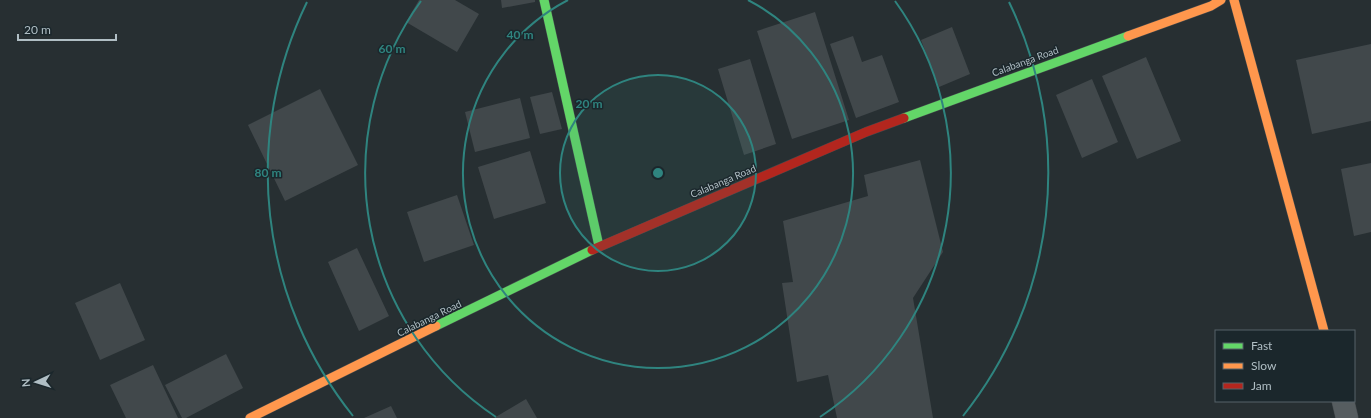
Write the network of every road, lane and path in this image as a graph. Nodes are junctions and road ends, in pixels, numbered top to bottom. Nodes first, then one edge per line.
1 (544, 0) edge
2 (1234, 0) edge
3 (1214, 2) edge
4 (599, 246) junction
5 (1324, 330) edge
6 (1343, 402) edge
7 (250, 418) edge
8 (1347, 418) edge

1 - 4 main road
2 - 5 main road
3 - 4 main road, Calabanga Road
4 - 7 main road, Calabanga Road
6 - 8 street

